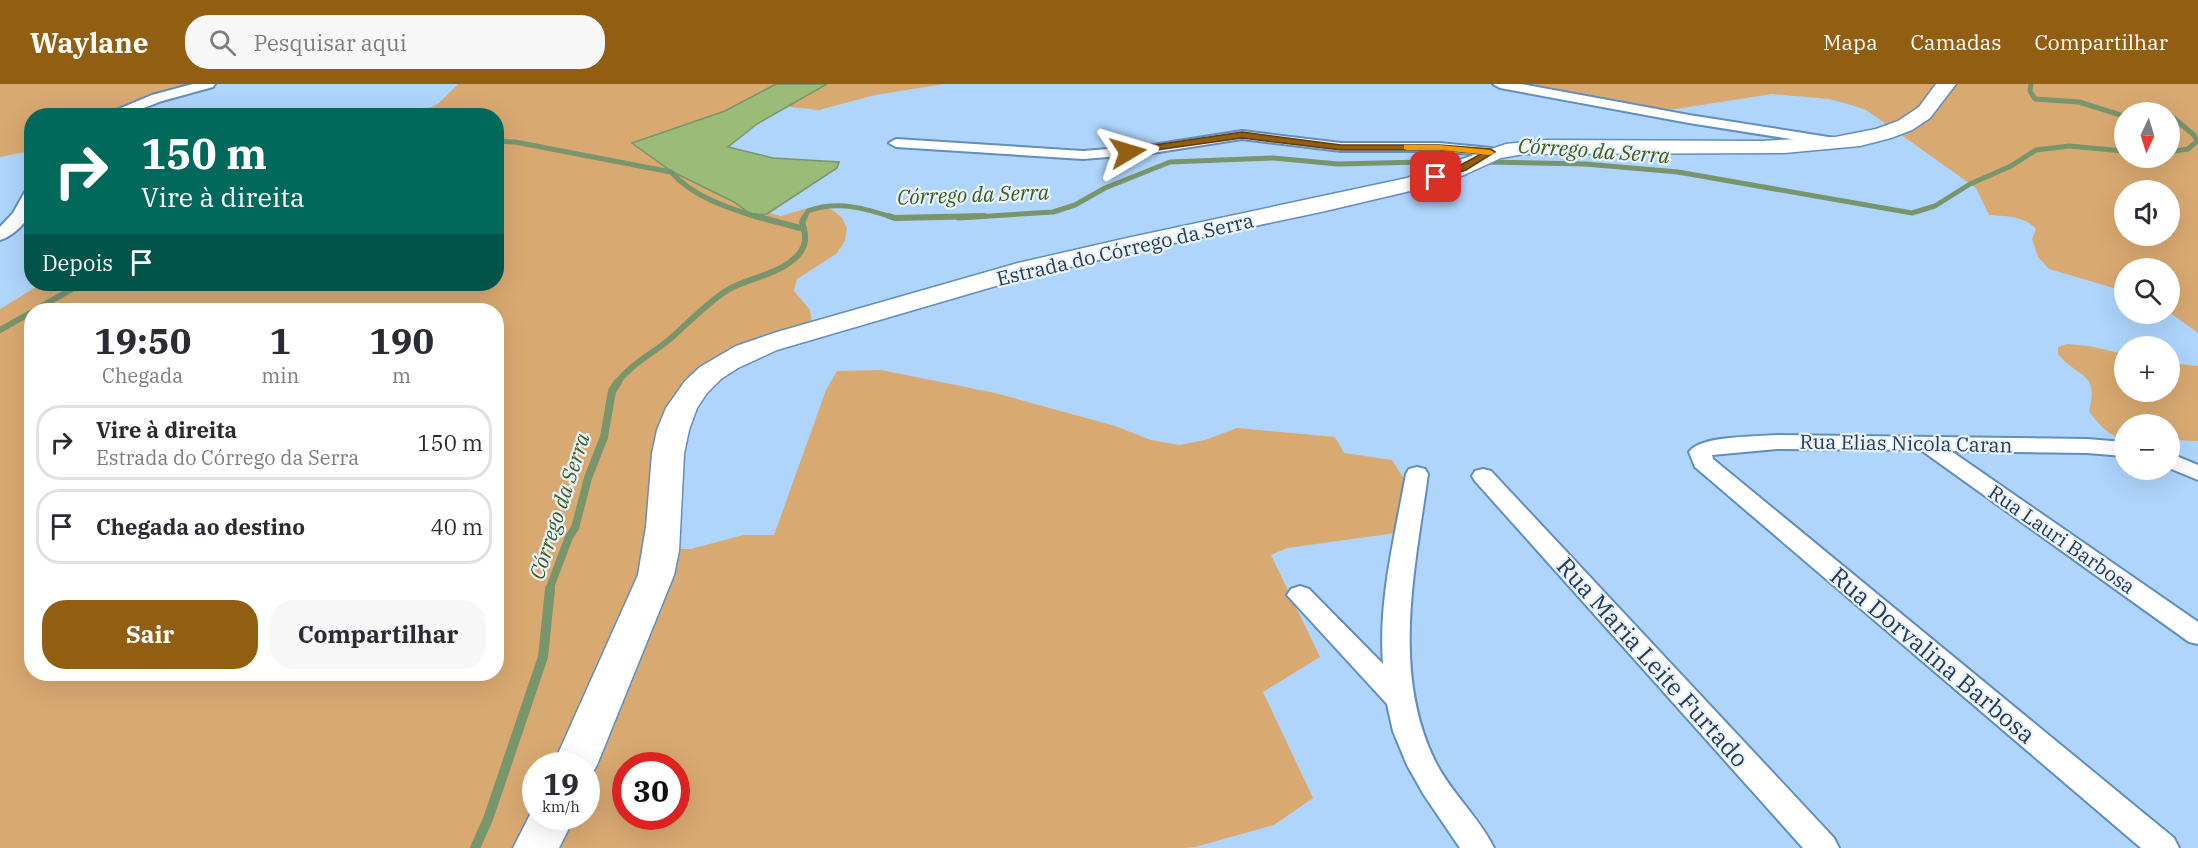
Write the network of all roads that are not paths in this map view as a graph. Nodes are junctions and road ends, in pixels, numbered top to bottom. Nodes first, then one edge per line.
1 (208, 84) edge
2 (1500, 84) edge
3 (1946, 84) edge
4 (130, 108) edge
5 (896, 143) dead end
6 (1841, 143) junction
7 (1478, 159) junction
8 (24, 210) edge
9 (0, 235) edge
10 (1925, 443) junction
11 (2114, 448) edge
12 (1703, 462) joint
13 (2180, 465) edge
14 (2198, 473) edge
15 (1417, 474) dead end
16 (1483, 476) dead end
17 (1300, 595) dead end
18 (2198, 634) edge
19 (1399, 699) junction
20 (581, 752) edge
21 (545, 830) edge
22 (536, 848) edge
23 (1478, 848) edge
24 (1823, 848) edge
25 (2163, 848) edge

1 - 4 street
2 - 6 street
3 - 6 street, Estrada do Córrego da Serra
5 - 7 street
6 - 7 street, Estrada do Córrego da Serra
7 - 20 street, Estrada do Córrego da Serra
8 - 9 street
10 - 11 street, Rua Elias Nicola Caran
10 - 12 street, Rua Elias Nicola Caran
10 - 18 street, Rua Lauri Barbosa
12 - 25 street, Rua Dorvalina Barbosa
13 - 14 street
15 - 19 street
16 - 24 street, Rua Maria Leite Furtado
17 - 19 street
19 - 23 street
21 - 22 street

